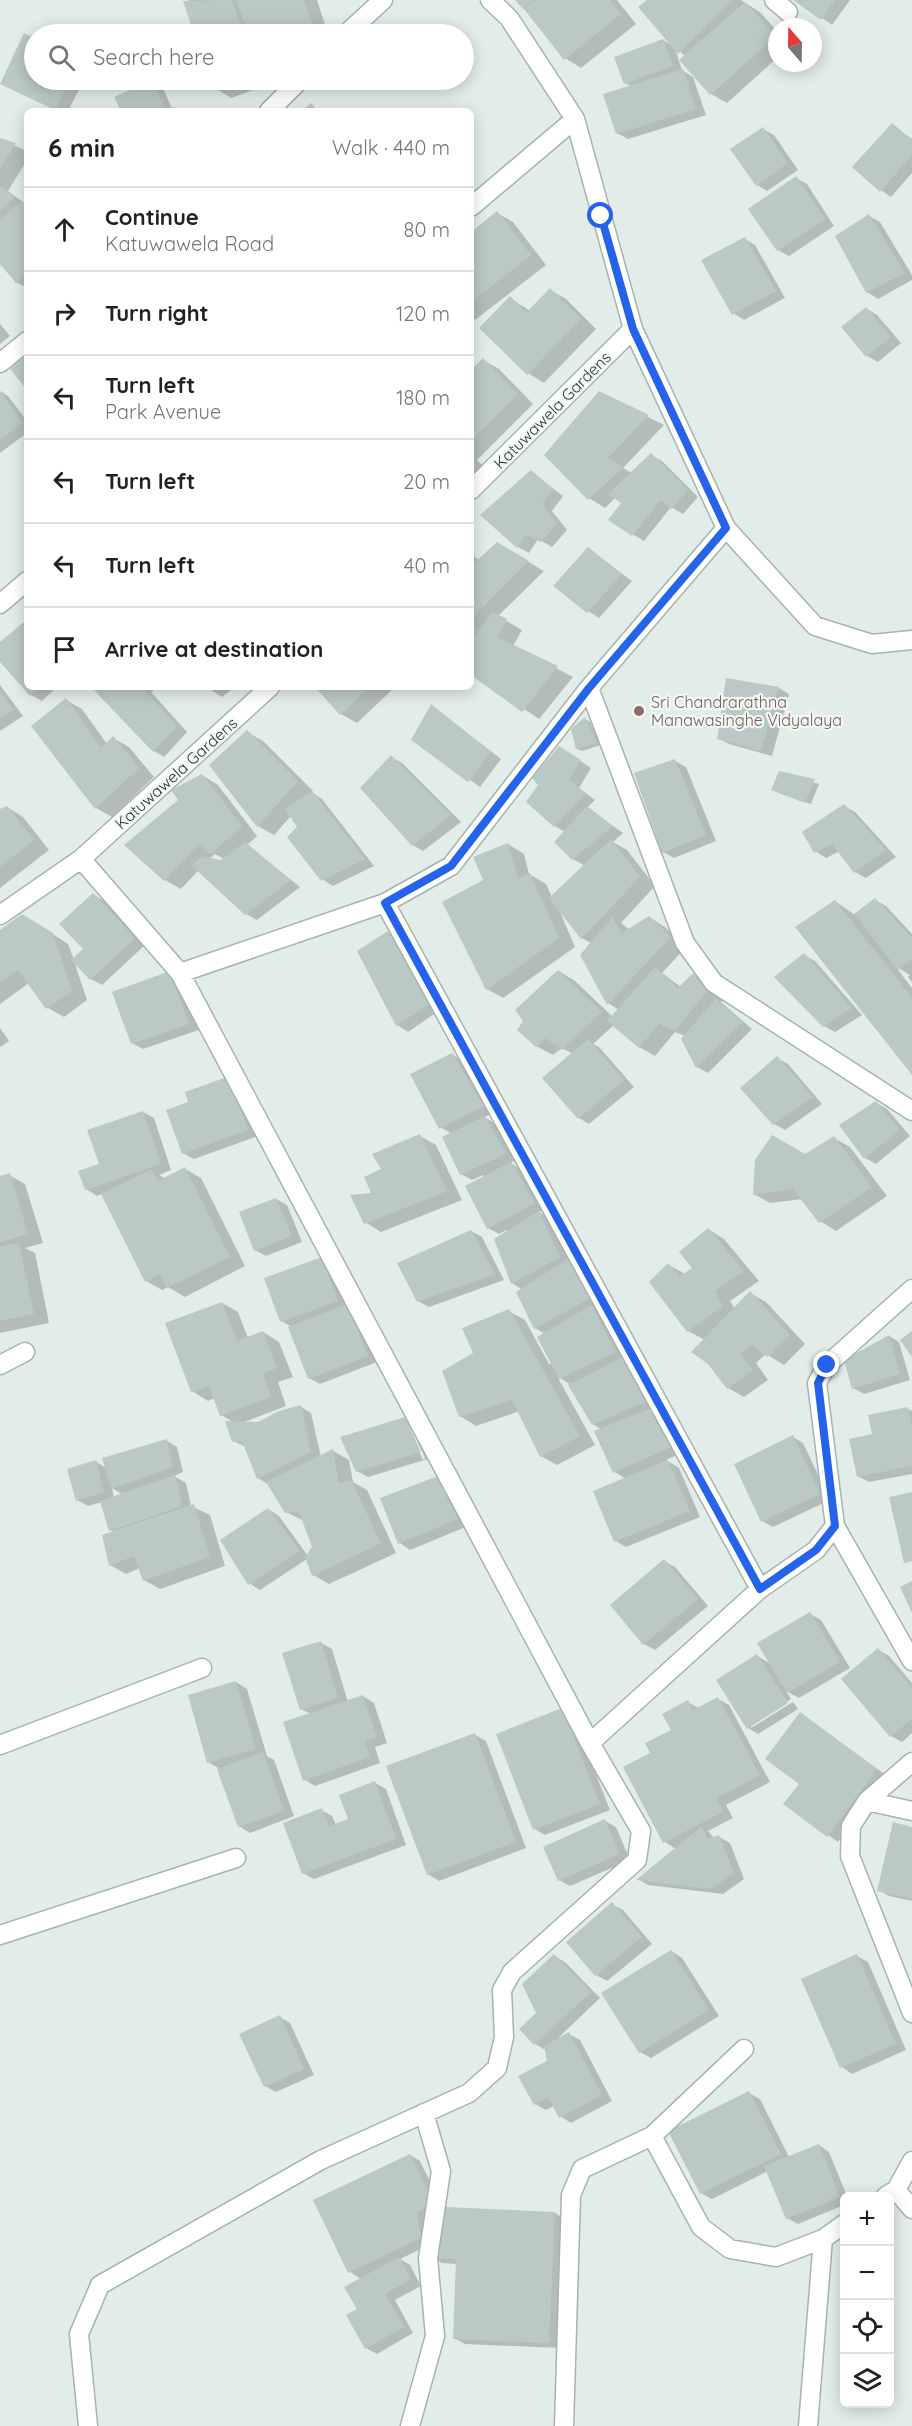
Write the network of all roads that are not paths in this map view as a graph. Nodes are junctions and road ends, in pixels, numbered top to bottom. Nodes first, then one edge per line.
1 (383, 0) edge
2 (490, 0) edge
3 (356, 24) edge
4 (290, 90) edge
5 (272, 108) edge
6 (575, 119) junction
7 (474, 204) edge
8 (633, 329) junction
9 (24, 343) edge
10 (0, 363) edge
11 (474, 487) edge
12 (726, 528) junction
13 (24, 584) edge
14 (0, 604) edge
15 (912, 640) edge
16 (589, 688) junction
17 (267, 690) edge
18 (81, 859) junction
19 (385, 903) junction
20 (0, 915) edge
21 (180, 974) junction
22 (912, 1111) edge
23 (912, 1289) edge
24 (25, 1352) dead end
25 (0, 1365) edge
26 (835, 1526) junction
27 (760, 1589) junction
28 (912, 1661) edge
29 (202, 1668) dead end
30 (590, 1743) junction
31 (0, 1745) edge
32 (912, 1762) edge
33 (867, 1801) junction
34 (912, 1811) edge
35 (236, 1857) dead end
36 (0, 1935) edge
37 (912, 2013) edge
38 (744, 2049) dead end
39 (424, 2113) junction
40 (652, 2136) junction
41 (912, 2161) edge
42 (892, 2192) edge
43 (894, 2195) edge
44 (912, 2209) edge
45 (840, 2227) edge
46 (823, 2239) junction
47 (88, 2426) edge
48 (410, 2426) edge
49 (564, 2426) edge
50 (808, 2426) edge

1 - 3 street
2 - 6 street
4 - 5 street
6 - 7 street
6 - 8 street
8 - 11 street, Katuwawela Gardens
8 - 12 street
9 - 10 street
12 - 15 street
12 - 16 street
13 - 14 street
16 - 19 street
16 - 22 street
17 - 18 street, Katuwawela Gardens
18 - 20 street, Katuwawela Gardens
18 - 21 street
19 - 21 street
19 - 27 street
21 - 30 street
23 - 26 street
24 - 25 street
26 - 27 street
26 - 28 street
27 - 30 street
29 - 31 street
30 - 39 street
32 - 33 street
33 - 34 street
33 - 37 street
35 - 36 street
38 - 40 street
39 - 47 street
39 - 48 street
40 - 46 street
40 - 49 street
41 - 42 street
43 - 44 street
45 - 46 street
46 - 50 street

